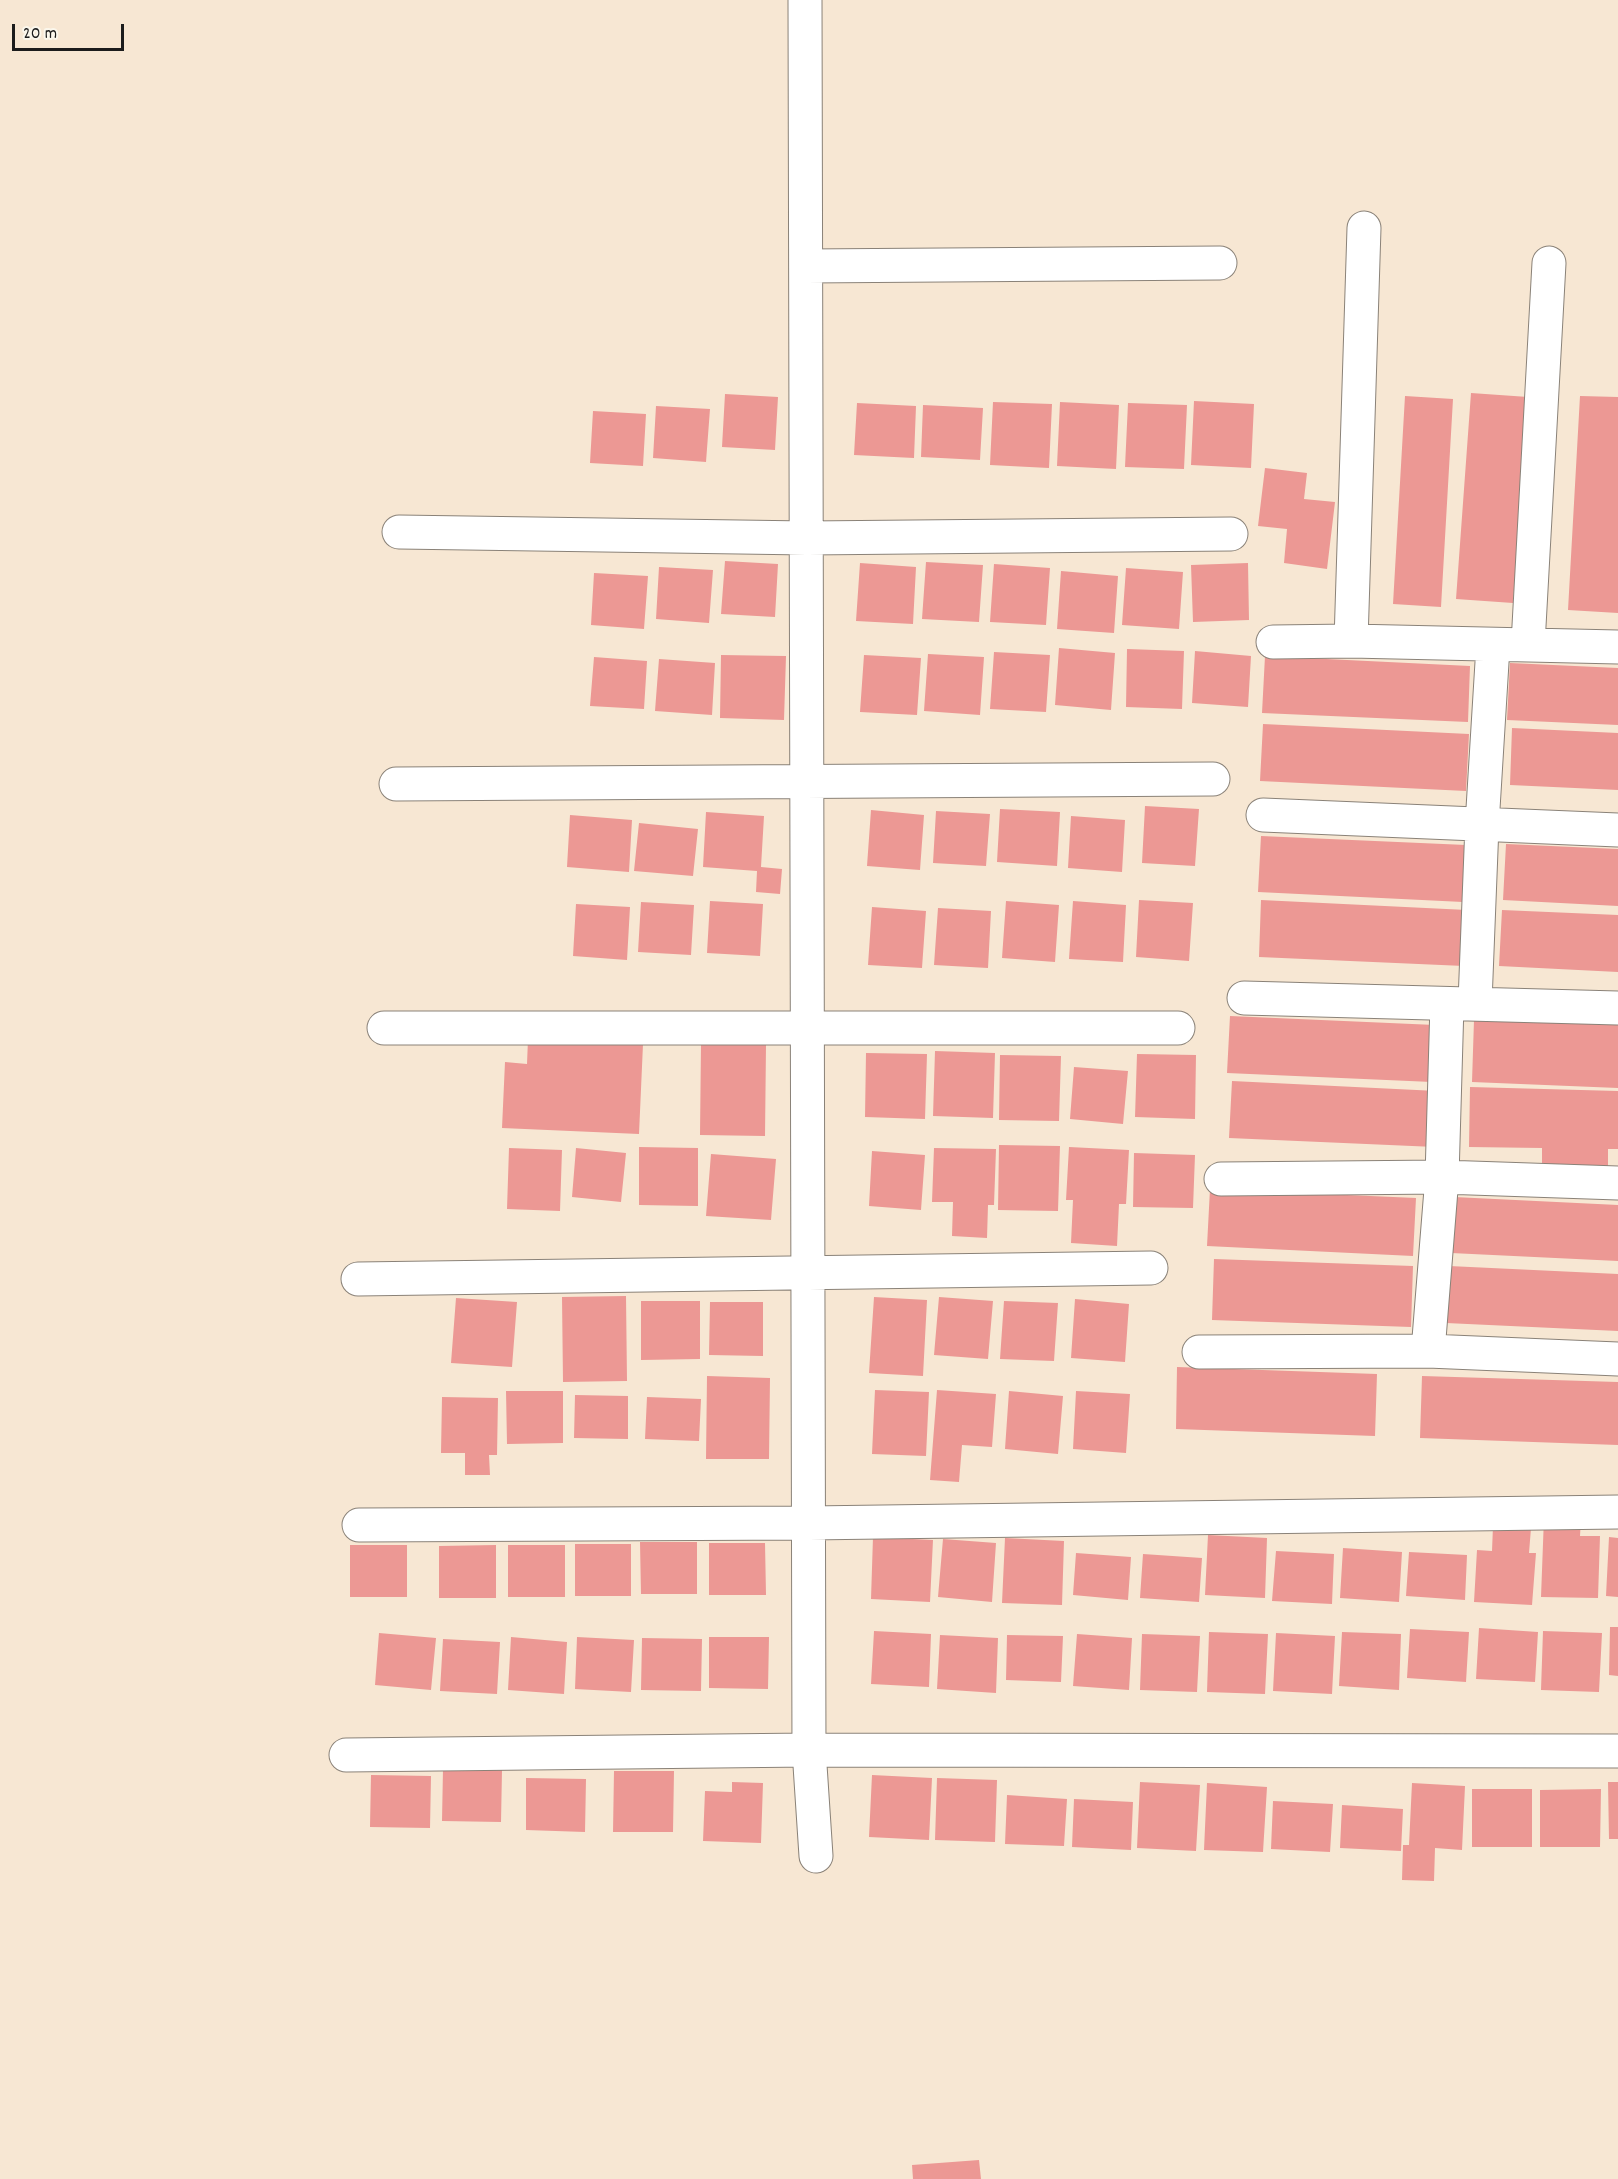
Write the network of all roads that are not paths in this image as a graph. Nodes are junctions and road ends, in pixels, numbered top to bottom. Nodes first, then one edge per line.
1 (805, 0) edge
2 (1364, 228) dead end
3 (1220, 263) dead end
4 (1550, 263) dead end
5 (806, 266) junction
6 (399, 532) dead end
7 (1231, 534) dead end
8 (807, 538) junction
9 (1351, 641) junction
10 (1273, 642) dead end
11 (1528, 644) junction
12 (1493, 646) junction
13 (1618, 647) edge
14 (1213, 779) dead end
15 (807, 782) junction
16 (396, 784) dead end
17 (1263, 815) dead end
18 (1482, 825) junction
19 (1618, 830) edge
20 (1244, 998) dead end
21 (1461, 1003) junction
22 (1618, 1008) edge
23 (384, 1028) dead end
24 (1178, 1028) dead end
25 (808, 1029) junction
26 (1442, 1177) junction
27 (1221, 1179) dead end
28 (1618, 1183) edge
29 (1151, 1268) dead end
30 (808, 1273) junction
31 (358, 1279) dead end
32 (1428, 1351) junction
33 (1199, 1352) dead end
34 (1618, 1359) edge
35 (1618, 1512) edge
36 (809, 1523) junction
37 (359, 1525) dead end
38 (809, 1750) junction
39 (1618, 1751) edge
40 (346, 1755) dead end
41 (816, 1856) dead end

1 - 5 street
2 - 9 street
3 - 5 street
4 - 11 street
5 - 8 street
6 - 8 street
7 - 8 street
8 - 15 street
9 - 10 street
9 - 12 street
11 - 12 street
11 - 13 street
12 - 18 street
14 - 15 street
15 - 16 street
15 - 25 street
17 - 18 street
18 - 19 street
18 - 21 street
20 - 21 street
21 - 22 street
21 - 26 street
23 - 25 street
24 - 25 street
25 - 30 street
26 - 27 street
26 - 28 street
26 - 32 street
29 - 30 street
30 - 31 street
30 - 36 street
32 - 33 street
32 - 34 street
35 - 36 street
36 - 37 street
36 - 38 street
38 - 39 street
38 - 40 street
38 - 41 street

